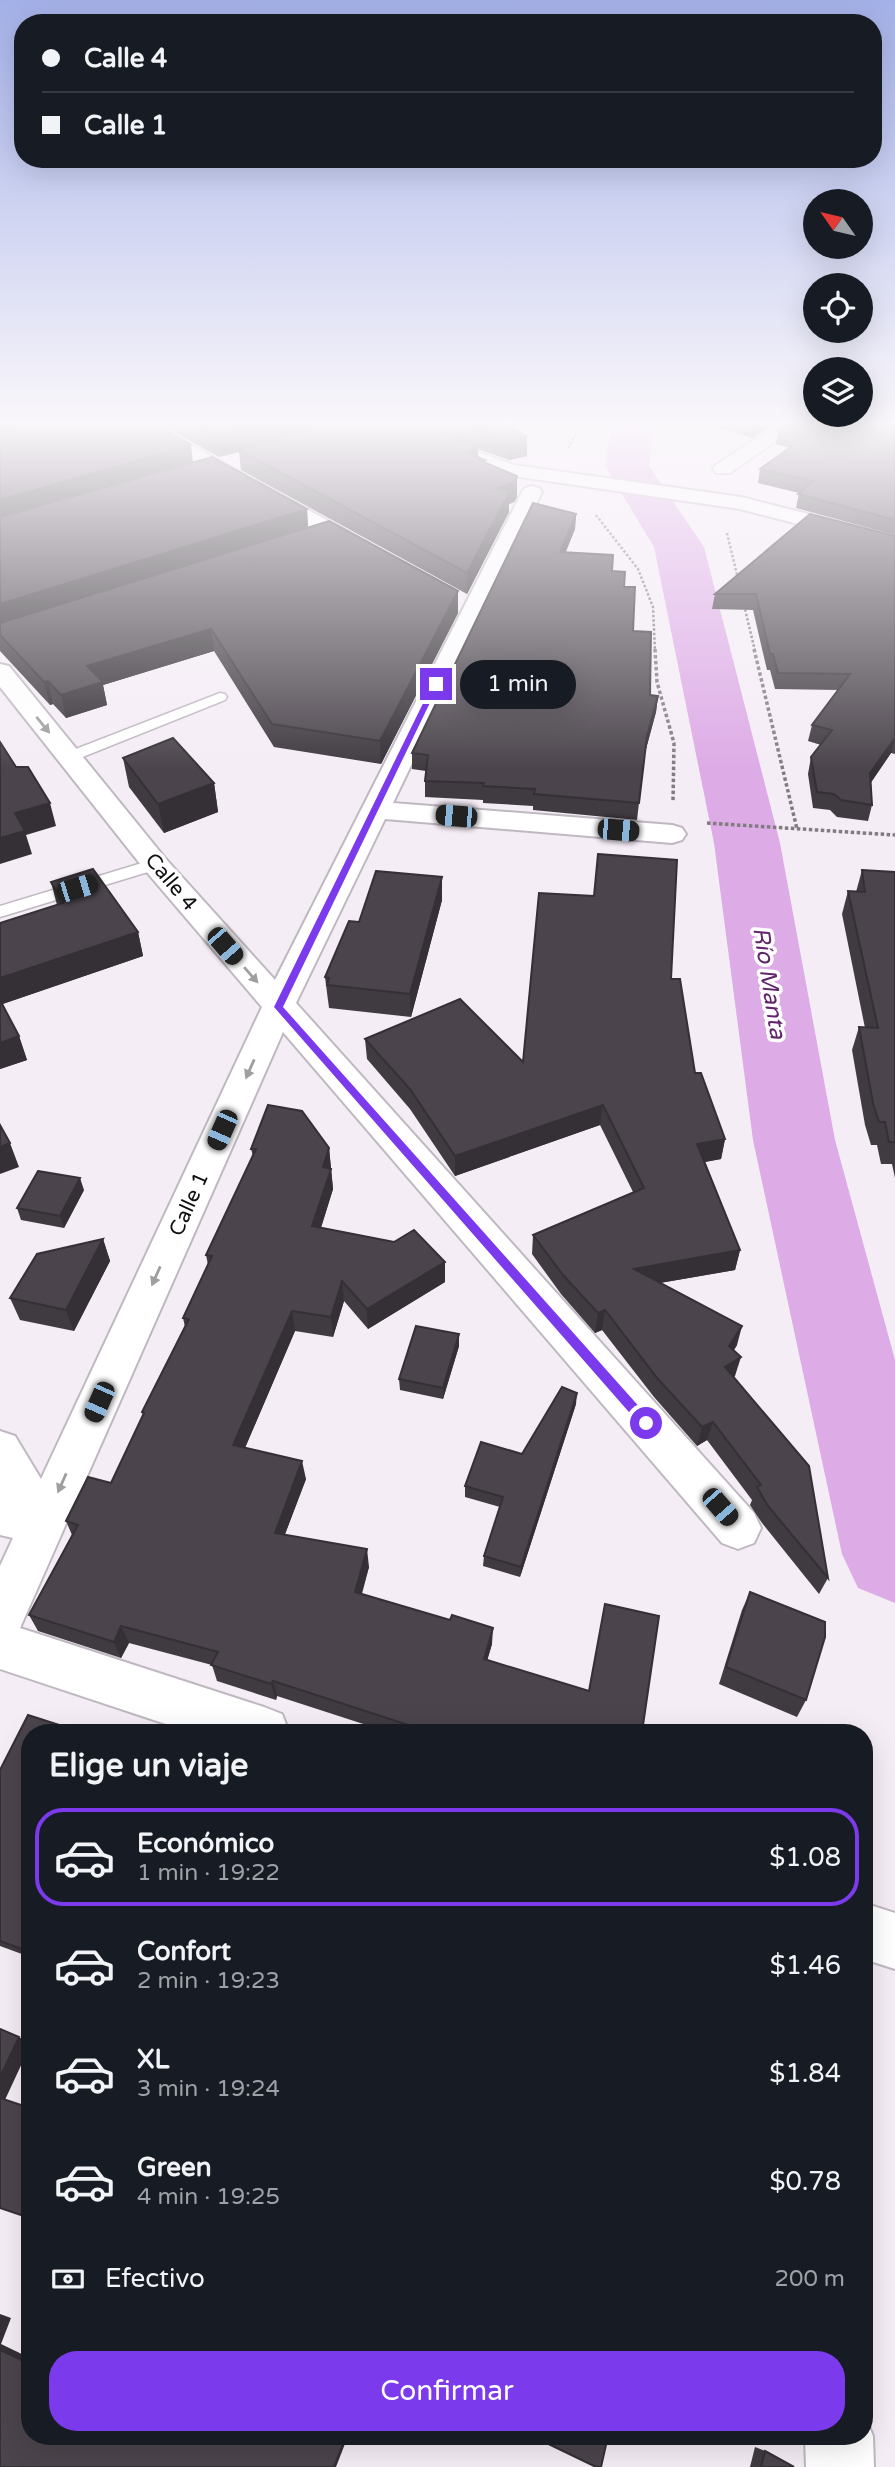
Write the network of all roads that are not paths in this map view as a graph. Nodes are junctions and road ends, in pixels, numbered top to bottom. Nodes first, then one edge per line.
1 (310, 539) edge
2 (344, 539) edge
3 (511, 539) edge
4 (305, 541) edge
5 (378, 558) edge
6 (0, 671) edge
7 (220, 697) dead end
8 (69, 757) junction
9 (376, 810) junction
10 (672, 827) road end
11 (155, 863) junction
12 (0, 912) edge
13 (278, 1007) junction
14 (0, 1450) edge
15 (0, 1514) edge
16 (43, 1525) junction
17 (738, 1528) dead end
18 (0, 1618) edge
19 (0, 1645) edge
20 (240, 1724) edge
21 (839, 2445) edge
22 (840, 2467) edge

1 - 4 street
2 - 5 street
3 - 9 street, Calle 1
6 -> 8 street, Calle 4
7 - 8 lane
8 - 11 street, Calle 4
9 - 10 street
9 - 13 street, Calle 1
11 - 12 lane
11 -> 13 street, Calle 4
13 -> 16 street, Calle 1
13 - 17 street, Calle 4
14 - 16 street
15 - 16 street
16 - 18 street, Calle 1
19 - 20 street
21 - 22 street

